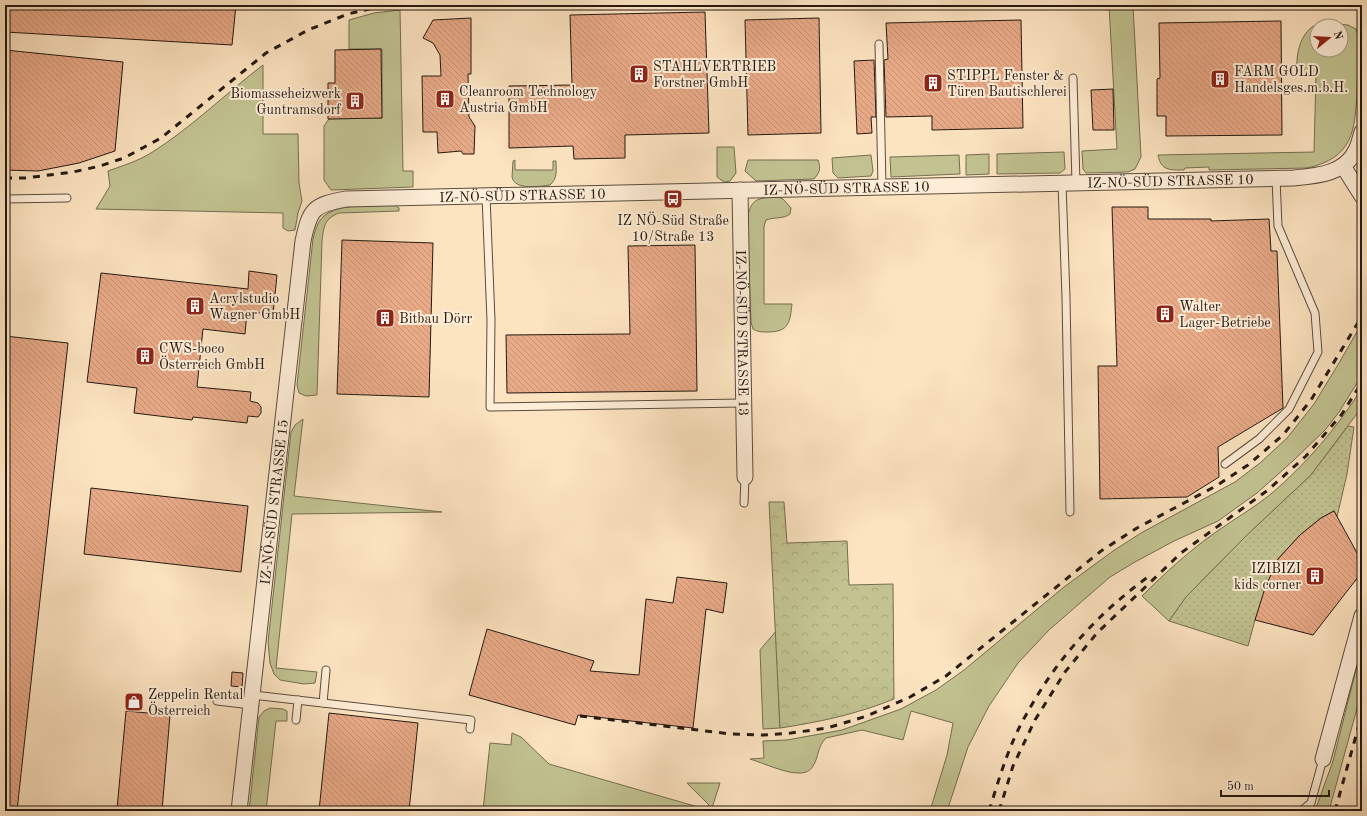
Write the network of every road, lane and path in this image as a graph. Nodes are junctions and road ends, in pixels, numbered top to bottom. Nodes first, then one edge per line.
1 (879, 44) dead end
2 (1073, 78) dead end
3 (1362, 132) edge
4 (1344, 166) junction
5 (1276, 178) junction
6 (1069, 183) junction
7 (882, 187) junction
8 (740, 190) junction
9 (486, 196) junction
10 (1362, 196) edge
11 (67, 198) dead end
12 (5, 199) edge
13 (328, 202) joint
14 (743, 403) junction
15 (1225, 464) dead end
16 (745, 477) joint
17 (744, 503) dead end
18 (1070, 512) dead end
19 (1362, 616) edge
20 (326, 670) dead end
21 (252, 700) junction
22 (298, 700) junction
23 (217, 701) dead end
24 (323, 703) junction
25 (296, 720) dead end
26 (470, 729) dead end
27 (1323, 759) joint
28 (239, 811) edge
29 (1301, 811) edge

1 - 7 lane
2 - 6 lane
3 - 4 street
4 - 5 street, IZ-NÖ-SÜD STRASSE 10
4 - 10 street
5 - 6 street, IZ-NÖ-SÜD STRASSE 10
5 - 15 lane
6 - 7 street, IZ-NÖ-SÜD STRASSE 10
6 - 18 lane
7 - 8 street, IZ-NÖ-SÜD STRASSE 10
8 - 9 street, IZ-NÖ-SÜD STRASSE 10
8 - 14 street, IZ-NÖ-SÜD STRASSE 13
9 - 13 street, IZ-NÖ-SÜD STRASSE 10
9 - 14 lane
11 - 12 lane
13 - 21 street, IZ-NÖ-SÜD STRASSE 15
14 - 16 street, IZ-NÖ-SÜD STRASSE 13
16 - 17 lane
19 - 27 street
20 - 24 lane
21 - 22 lane
21 - 23 lane
21 - 28 street, IZ-NÖ-SÜD STRASSE 15
22 - 24 lane
22 - 25 lane
24 - 26 lane
27 - 29 lane

